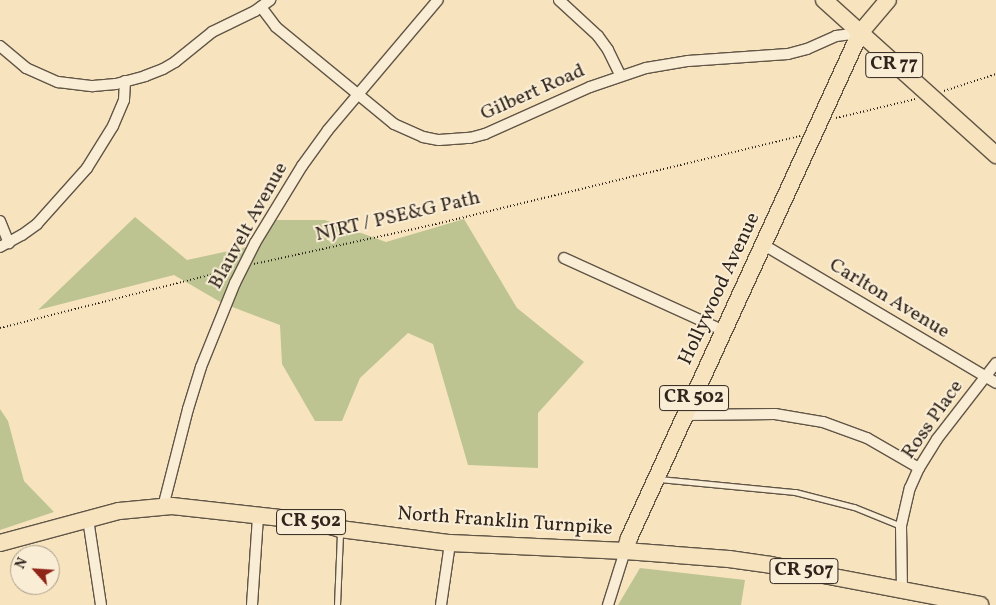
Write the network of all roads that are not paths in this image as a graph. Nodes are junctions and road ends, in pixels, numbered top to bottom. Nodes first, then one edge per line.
1 (270, 0) edge
2 (438, 0) edge
3 (559, 0) edge
4 (824, 0) edge
5 (888, 0) edge
6 (261, 7) junction
7 (860, 33) junction
8 (0, 46) edge
9 (620, 75) junction
10 (125, 81) junction
11 (358, 95) junction
12 (996, 155) edge
13 (0, 222) edge
14 (5, 245) edge
15 (764, 245) junction
16 (564, 258) dead end
17 (724, 331) junction
18 (996, 363) edge
19 (986, 376) junction
20 (996, 383) edge
21 (686, 415) junction
22 (919, 468) junction
23 (656, 479) junction
24 (163, 507) junction
25 (258, 517) junction
26 (88, 519) junction
27 (901, 526) junction
28 (340, 528) junction
29 (0, 543) edge
30 (450, 543) junction
31 (626, 551) junction
32 (902, 590) junction
33 (101, 605) edge
34 (252, 605) edge
35 (337, 605) edge
36 (441, 605) edge
37 (608, 605) edge
38 (980, 605) edge

1 - 6 street
2 - 11 street, Blauvelt Avenue
3 - 9 street
4 - 7 main road, CR 77
5 - 7 main road, Hollywood Avenue / CR 502
6 - 10 street
6 - 11 street, Gilbert Road
7 - 9 street, Gilbert Road
7 - 12 main road, CR 77
7 - 15 main road, Hollywood Avenue / CR 502
8 - 10 street
9 - 11 street, Gilbert Road
10 - 14 street
11 - 24 street, Blauvelt Avenue
13 - 14 street
15 - 17 main road, Hollywood Avenue / CR 502
15 - 19 street, Carlton Avenue
16 - 17 street
17 - 21 main road, Hollywood Avenue / CR 502
18 - 19 street, Ross Place
19 - 20 street, Carlton Avenue
19 - 22 street, Ross Place
21 - 22 street
21 - 23 main road, Hollywood Avenue / CR 502
22 - 27 street, Ross Place
23 - 27 lane
23 - 31 main road, Hollywood Avenue / CR 502
24 - 25 main road, North Franklin Turnpike / CR 502
24 - 26 main road, North Franklin Turnpike / CR 502
25 - 28 main road, North Franklin Turnpike / CR 502
25 - 34 street
26 - 29 main road, North Franklin Turnpike / CR 502
26 - 33 street
27 - 32 street, Ross Place
28 - 30 main road, North Franklin Turnpike / CR 502
28 - 35 lane
30 - 31 main road, North Franklin Turnpike / CR 502
30 - 36 street
31 - 32 main road, North Franklin Turnpike / CR 507
31 - 37 street, Hollywood Avenue
32 - 38 main road, North Franklin Turnpike / CR 507

